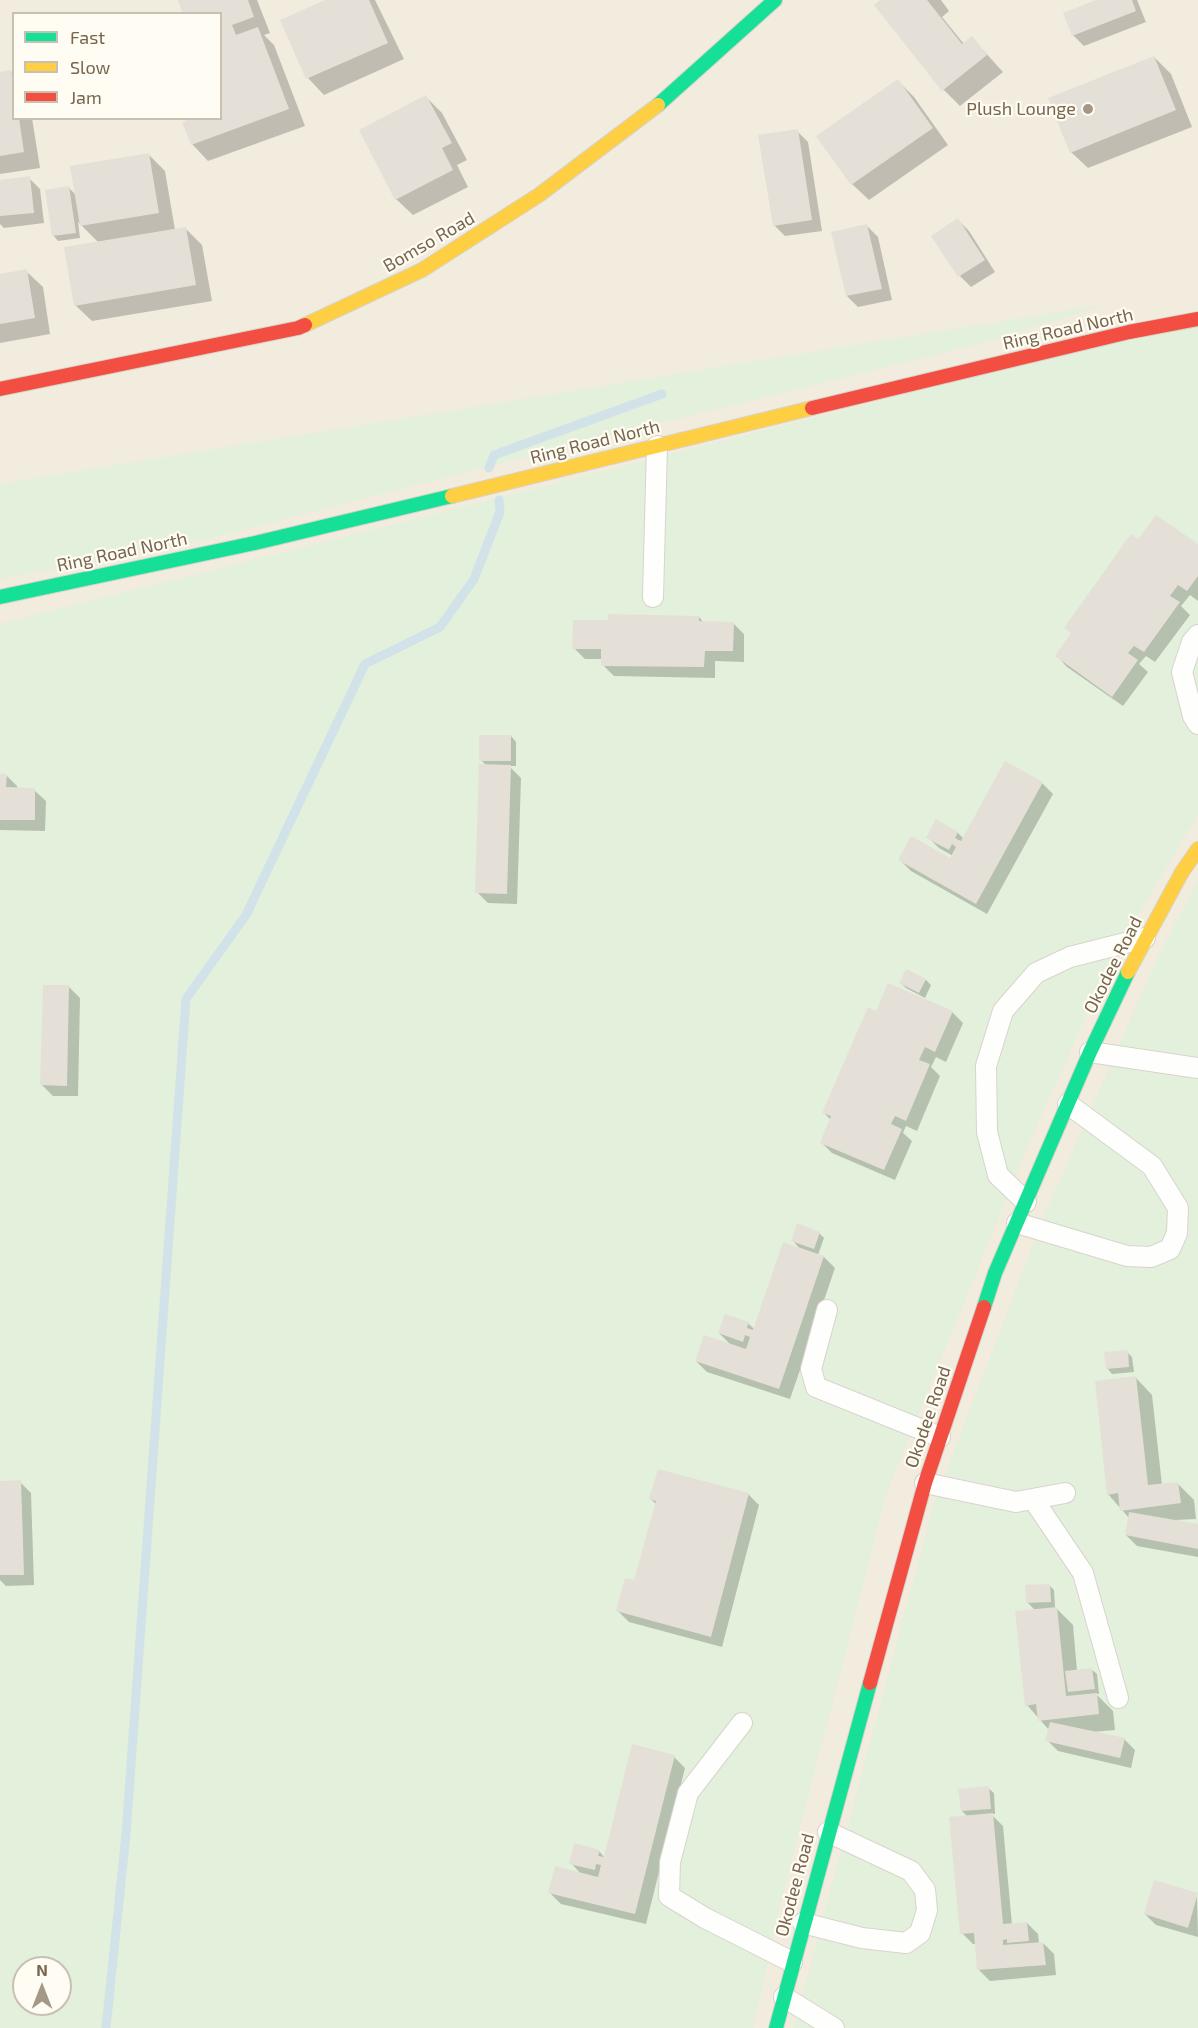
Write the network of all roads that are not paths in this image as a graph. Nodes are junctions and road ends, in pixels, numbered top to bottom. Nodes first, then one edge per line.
1 (775, 0) edge
2 (1198, 319) edge
3 (0, 389) edge
4 (657, 446) junction
5 (0, 597) edge
6 (653, 597) dead end
7 (1198, 635) edge
8 (1198, 724) edge
9 (1198, 849) edge
10 (1182, 872) junction
11 (1198, 885) edge
12 (1145, 938) junction
13 (1090, 1052) junction
14 (1198, 1068) edge
15 (1068, 1104) junction
16 (1026, 1202) junction
17 (1017, 1223) junction
18 (826, 1310) dead end
19 (940, 1437) junction
20 (925, 1483) junction
21 (1065, 1493) dead end
22 (1033, 1499) junction
23 (1118, 1698) dead end
24 (742, 1723) dead end
25 (828, 1832) junction
26 (802, 1923) junction
27 (792, 1962) junction
28 (784, 1997) junction
29 (776, 2028) edge
30 (834, 2028) edge

1 - 3 street, Bomso Road
2 - 4 street, Ring Road North
4 - 5 street, Ring Road North
4 - 6 lane
7 - 8 lane
9 - 10 street, Okodee Road
10 - 11 lane
10 - 12 street, Okodee Road
12 - 13 street, Okodee Road
12 - 16 lane
13 - 14 lane
13 - 15 street, Okodee Road
15 - 16 street, Okodee Road
15 - 17 lane
16 - 17 street, Okodee Road
17 - 19 street, Okodee Road
18 - 19 lane
19 - 20 street, Okodee Road
20 - 22 lane
20 - 25 street, Okodee Road
21 - 22 lane
22 - 23 lane
24 - 27 lane
25 - 26 street, Okodee Road
25 - 26 lane
26 - 27 street, Okodee Road
27 - 28 street, Okodee Road
28 - 29 street, Okodee Road
28 - 30 lane

